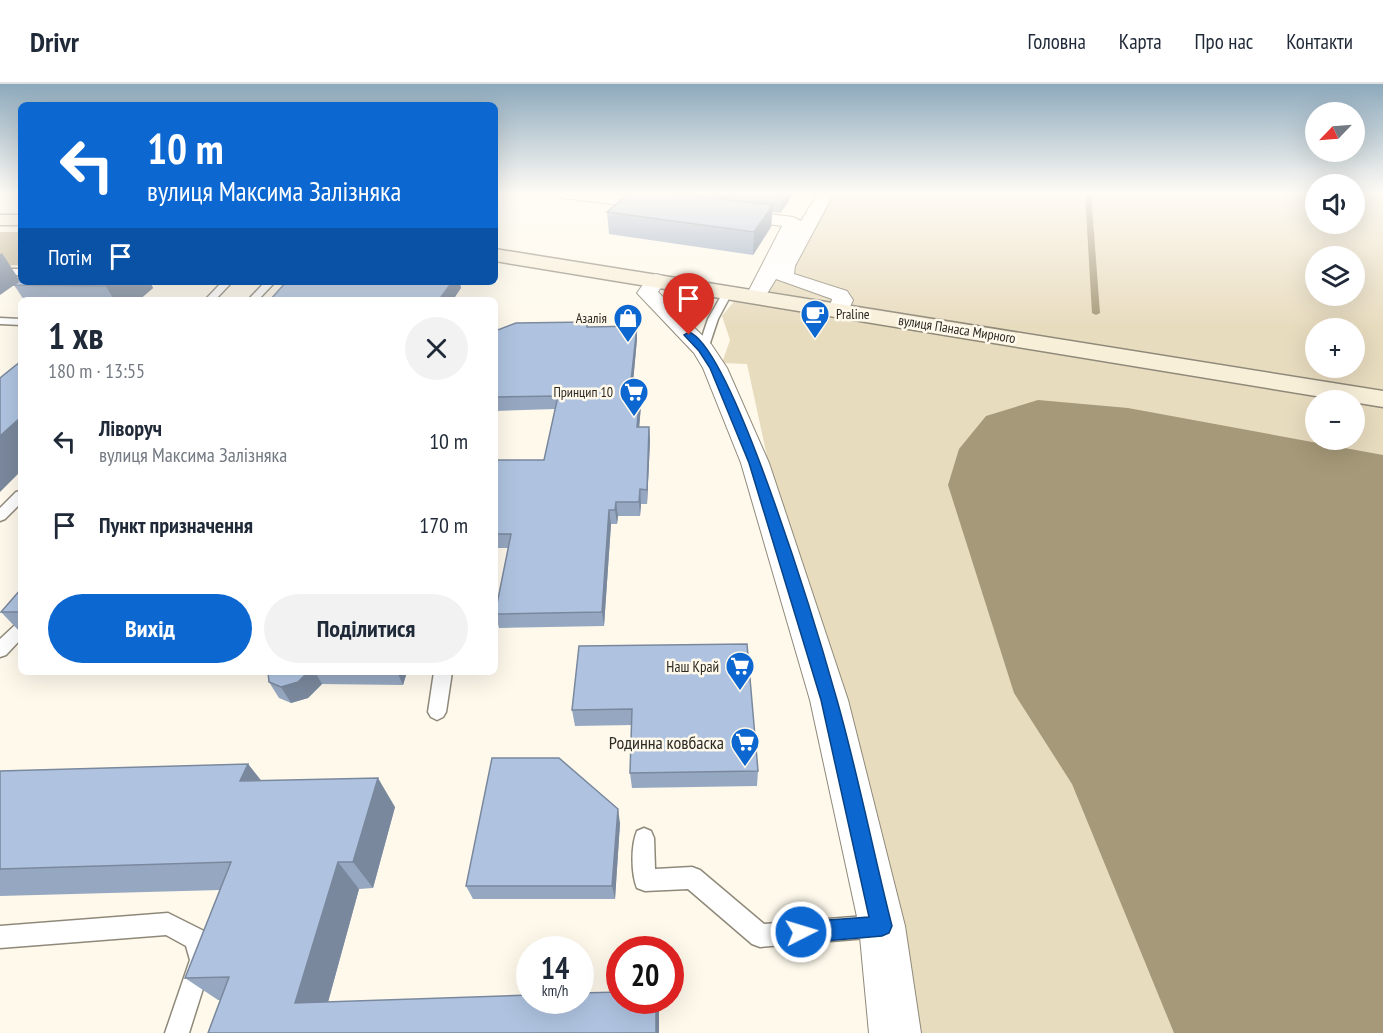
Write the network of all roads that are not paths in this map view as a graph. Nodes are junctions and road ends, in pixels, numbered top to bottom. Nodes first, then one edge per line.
1 (785, 237) edge
2 (801, 237) edge
3 (498, 255) edge
4 (0, 272) edge
5 (18, 272) edge
6 (656, 280) junction
7 (224, 285) edge
8 (267, 285) edge
9 (728, 291) junction
10 (756, 296) junction
11 (213, 297) edge
12 (255, 297) edge
13 (840, 310) junction
14 (0, 321) edge
15 (18, 322) edge
16 (703, 349) junction
17 (1383, 399) edge
18 (18, 498) edge
19 (0, 516) edge
20 (18, 632) edge
21 (0, 650) edge
22 (443, 675) edge
23 (437, 712) dead end
24 (644, 838) dead end
25 (882, 926) junction
26 (0, 937) edge
27 (177, 1033) edge
28 (895, 1033) edge

1 - 10 street
2 - 13 street
3 - 6 main road, вулиця Панаса Мирного
4 - 5 lane
6 - 9 main road, вулиця Панаса Мирного
6 - 16 street
7 - 11 lane
8 - 12 lane
9 - 10 main road, вулиця Панаса Мирного
9 - 16 lane
10 - 13 main road, вулиця Панаса Мирного
13 - 17 main road, вулиця Панаса Мирного
14 - 15 lane
16 - 25 street
18 - 19 lane
20 - 21 lane
22 - 23 lane
24 - 25 lane
25 - 28 street
26 - 27 lane

